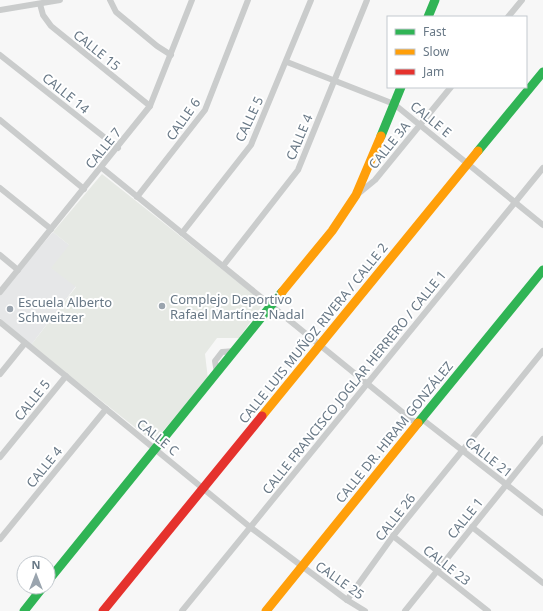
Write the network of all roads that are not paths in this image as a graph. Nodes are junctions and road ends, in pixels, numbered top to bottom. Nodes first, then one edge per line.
1 (60, 0) edge
2 (110, 0) edge
3 (192, 0) edge
4 (248, 0) edge
5 (311, 0) edge
6 (367, 0) edge
7 (435, 0) edge
8 (522, 0) edge
9 (40, 4) junction
10 (0, 10) edge
11 (428, 16) edge
12 (509, 16) edge
13 (171, 54) junction
14 (0, 55) edge
15 (287, 62) junction
16 (543, 72) edge
17 (335, 80) junction
18 (400, 88) edge
19 (450, 88) edge
20 (394, 104) junction
21 (150, 106) junction
22 (0, 120) edge
23 (420, 125) junction
24 (118, 148) junction
25 (468, 164) junction
26 (102, 168) junction
27 (543, 168) edge
28 (0, 188) edge
29 (84, 189) junction
30 (356, 195) junction
31 (137, 196) junction
32 (515, 202) junction
33 (543, 225) edge
34 (51, 229) junction
35 (182, 233) junction
36 (0, 255) edge
37 (223, 266) junction
38 (18, 270) junction
39 (543, 270) edge
40 (0, 292) edge
41 (271, 306) junction
42 (0, 322) edge
43 (25, 343) junction
44 (320, 345) junction
45 (543, 351) edge
46 (0, 374) edge
47 (66, 376) junction
48 (367, 384) junction
49 (106, 409) junction
50 (419, 421) junction
51 (543, 440) edge
52 (155, 448) junction
53 (463, 451) junction
54 (0, 457) edge
55 (506, 484) junction
56 (203, 489) junction
57 (543, 513) edge
58 (250, 527) junction
59 (472, 527) junction
60 (393, 536) junction
61 (0, 539) edge
62 (302, 566) junction
63 (437, 570) junction
64 (56, 571) edge
65 (543, 583) edge
66 (37, 595) edge
67 (347, 600) junction
68 (24, 611) edge
69 (103, 611) edge
70 (182, 611) edge
71 (266, 611) edge
72 (365, 611) edge
73 (404, 611) edge
74 (488, 611) edge

1 - 9 street
2 - 13 street
3 - 13 street, CALLE 7
4 - 31 street, CALLE 6
5 - 15 street, CALLE 5
6 - 17 street, CALLE 4
7 - 11 street
8 - 12 street
9 - 10 street
9 - 21 street, CALLE 15
13 - 21 street, CALLE 7
14 - 24 street, CALLE 14
15 - 17 street, CALLE E
15 - 35 street, CALLE 5
16 - 25 street, CALLE LUIS MUÑOZ RIVERA / CALLE 2
17 - 20 street, CALLE E
17 - 37 street, CALLE 4
18 - 20 street
19 - 23 street, CALLE 3A
20 - 23 street, CALLE E
20 - 30 street
21 - 24 street, CALLE 7
22 - 29 street
23 - 25 street, CALLE E
23 - 30 street, CALLE 3A
24 - 26 street, CALLE 7
25 - 32 street, CALLE E
25 - 44 street, CALLE LUIS MUÑOZ RIVERA / CALLE 2
26 - 29 street, CALLE 7
26 - 31 street, CALLE 21
27 - 32 street, CALLE FRANCISCO JOGLAR HERRERO / CALLE 1
28 - 34 street
29 - 34 street, CALLE 7
30 - 41 street
31 - 35 street, CALLE 21
32 - 33 street, CALLE E
32 - 48 street, CALLE FRANCISCO JOGLAR HERRERO / CALLE 1
34 - 38 street, CALLE 7
35 - 37 street, CALLE 21
36 - 38 street
37 - 41 street, CALLE 21
38 - 40 street, CALLE 7
39 - 50 street, CALLE DR. HIRAM GONZÁLEZ
41 - 44 street, CALLE 21
41 - 52 street
42 - 43 street, CALLE C
43 - 46 street
43 - 47 street, CALLE C
44 - 48 street, CALLE 21
44 - 56 street, CALLE LUIS MUÑOZ RIVERA / CALLE 2
45 - 53 street, CALLE 26
47 - 49 street, CALLE C
47 - 54 street, CALLE 5
48 - 50 street, CALLE 21
48 - 58 street, CALLE FRANCISCO JOGLAR HERRERO / CALLE 1
49 - 52 street, CALLE C
49 - 61 street, CALLE 4
50 - 53 street, CALLE 21
50 - 62 street, CALLE DR. HIRAM GONZÁLEZ
51 - 55 street, CALLE 1
52 - 56 street, CALLE C
52 - 64 street
53 - 55 street, CALLE 21
53 - 60 street, CALLE 26
55 - 57 street, CALLE 21
55 - 59 street, CALLE 1
56 - 58 street, CALLE C
56 - 69 street, CALLE LUIS MUÑOZ RIVERA / CALLE 2
58 - 62 street, CALLE C
58 - 70 street, CALLE FRANCISCO JOGLAR HERRERO / CALLE 1
59 - 63 street, CALLE 1
59 - 65 street
60 - 63 street, CALLE 23
60 - 67 street, CALLE 26
62 - 67 street, CALLE 25
62 - 71 street, CALLE DR. HIRAM GONZÁLEZ
63 - 73 street, CALLE 1
63 - 74 street, CALLE 23
66 - 68 street
67 - 72 street, CALLE 25

